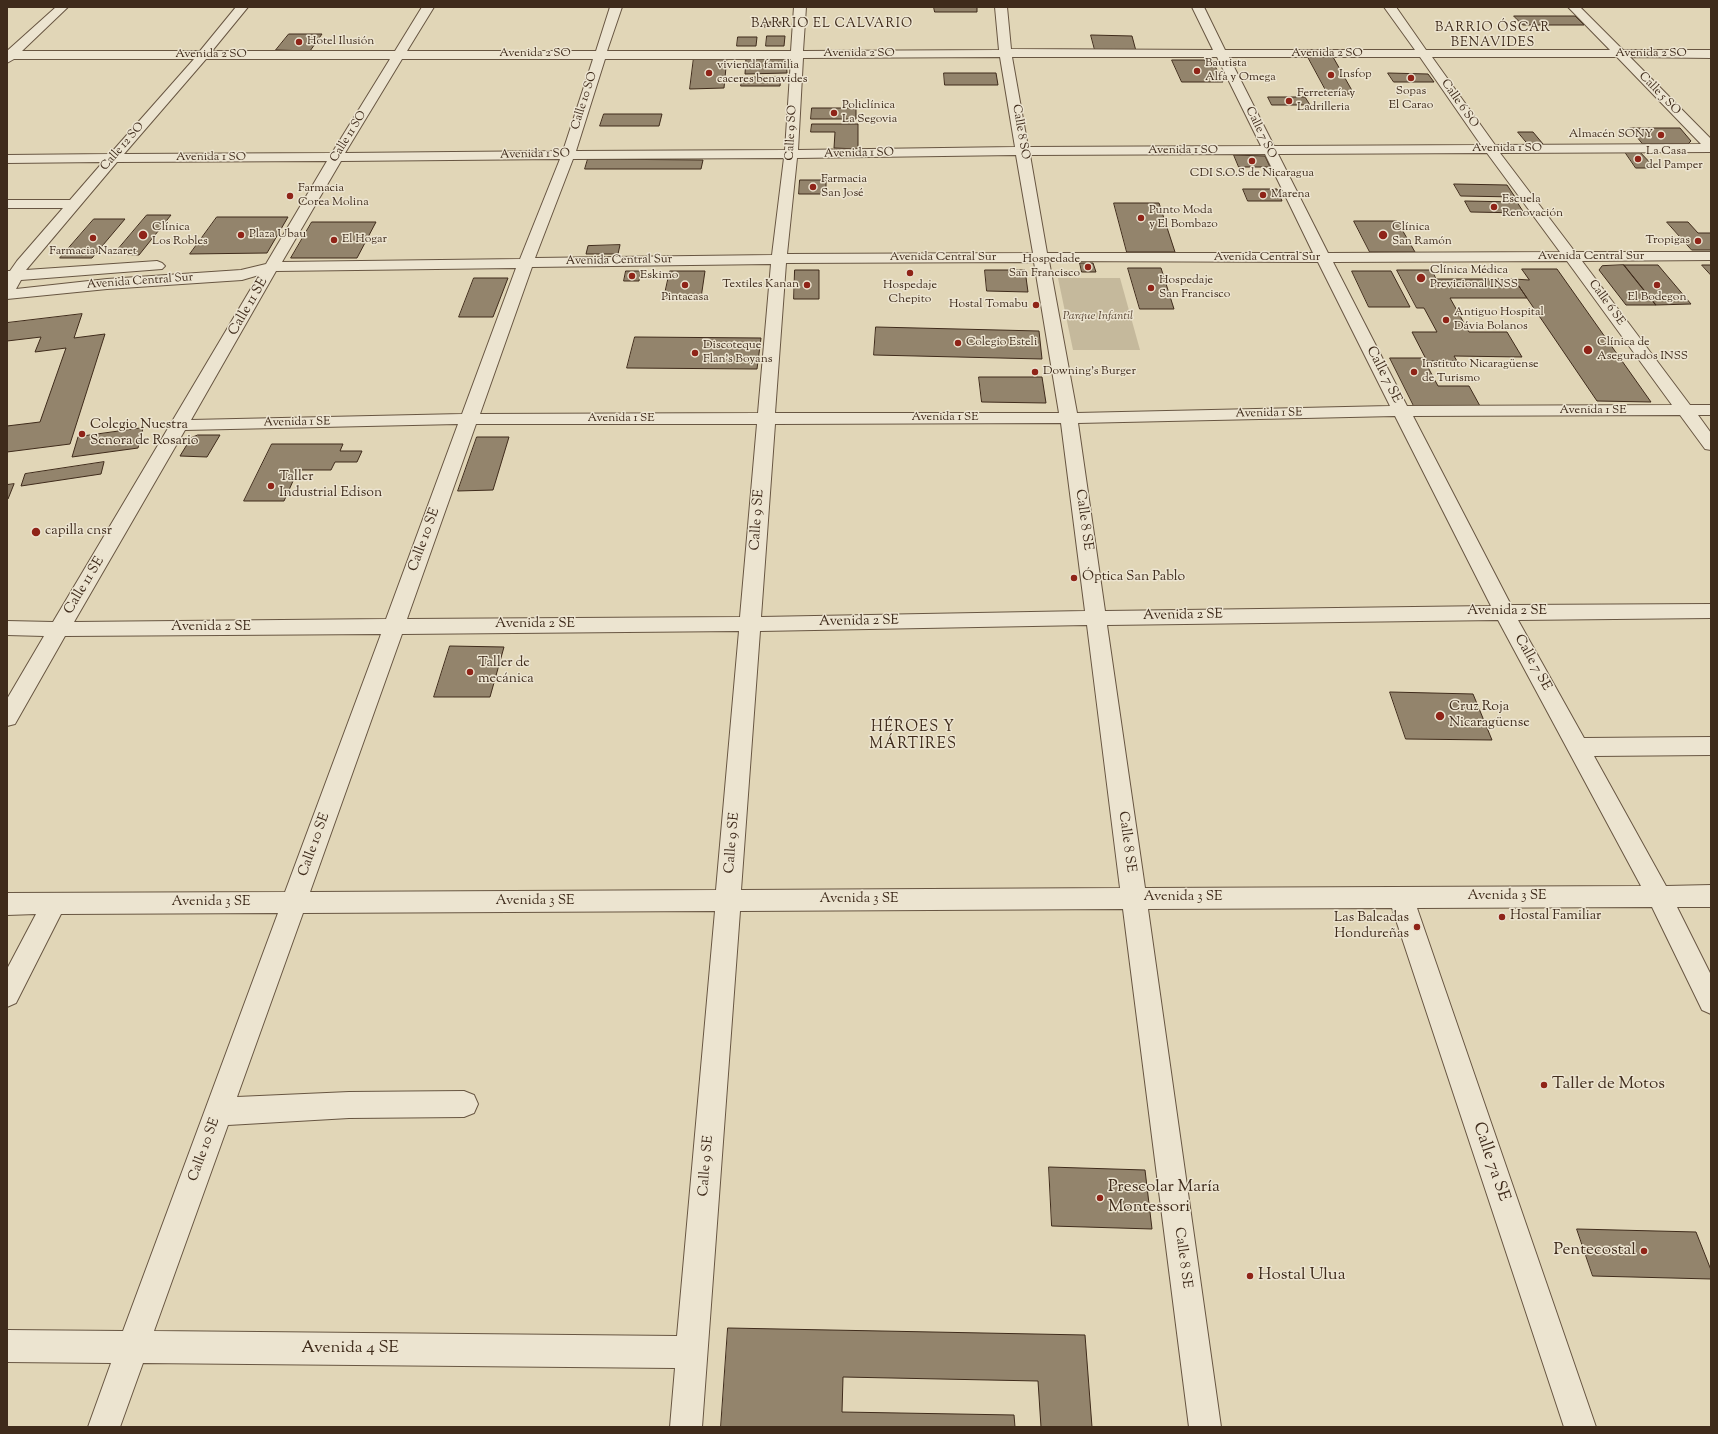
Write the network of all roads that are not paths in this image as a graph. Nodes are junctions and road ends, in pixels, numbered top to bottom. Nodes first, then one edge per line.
1 (62, 7) edge
2 (242, 7) edge
3 (428, 7) edge
4 (616, 7) edge
5 (800, 7) edge
6 (1001, 7) edge
7 (1198, 7) edge
8 (1390, 7) edge
9 (1574, 7) edge
10 (1005, 53) junction
11 (400, 54) junction
12 (600, 54) junction
13 (1222, 54) junction
14 (1424, 54) junction
15 (1621, 54) junction
16 (1711, 54) edge
17 (203, 55) junction
18 (796, 55) junction
19 (8, 56) edge
20 (1490, 148) junction
21 (1711, 148) edge
22 (1023, 151) junction
23 (1270, 151) junction
24 (791, 154) junction
25 (568, 155) junction
26 (336, 157) junction
27 (7, 159) edge
28 (112, 159) junction
29 (7, 204) edge
30 (75, 204) junction
31 (1711, 256) edge
32 (1042, 257) junction
33 (1323, 258) junction
34 (1572, 258) junction
35 (779, 259) junction
36 (526, 262) junction
37 (208, 263) dead end
38 (169, 265) dead end
39 (271, 267) junction
40 (13, 270) edge
41 (7, 290) edge
42 (7, 294) edge
43 (1685, 410) junction
44 (1711, 410) edge
45 (1402, 411) junction
46 (469, 418) junction
47 (1069, 418) junction
48 (766, 419) junction
49 (180, 425) junction
50 (1711, 444) edge
51 (1711, 611) edge
52 (1504, 612) junction
53 (1096, 617) junction
54 (750, 624) junction
55 (394, 626) junction
56 (7, 628) edge
57 (60, 629) junction
58 (7, 718) edge
59 (1711, 746) edge
60 (1577, 747) junction
61 (1659, 896) junction
62 (1711, 896) edge
63 (1401, 897) junction
64 (1134, 899) junction
65 (729, 901) junction
66 (295, 903) junction
67 (7, 904) edge
68 (54, 904) junction
69 (7, 995) edge
70 (1711, 1002) edge
71 (464, 1104) dead end
72 (219, 1112) junction
73 (7, 1346) edge
74 (133, 1347) junction
75 (692, 1352) junction
76 (104, 1427) edge
77 (686, 1427) edge
78 (1205, 1427) edge
79 (1580, 1427) edge

1 - 19 street
2 - 17 street, Calle 12 SO
3 - 11 street, Calle 11 SO
4 - 12 street, Calle 10 SO
5 - 18 street, Calle 9 SO
6 - 10 street, Calle 8 SO
7 - 13 street, Calle 7 SO
8 - 14 street, Calle 6 SO
9 - 15 street, Calle 5 SO
10 - 13 street, Avenida 2 SO
10 - 18 street, Avenida 2 SO
10 - 22 street, Calle 8 SO
11 - 12 street, Avenida 2 SO
11 - 17 street, Avenida 2 SO
11 - 26 street, Calle 11 SO
12 - 18 street, Avenida 2 SO
12 - 25 street, Calle 10 SO
13 - 14 street, Avenida 2 SO
13 - 23 street, Calle 7 SO
14 - 15 street, Avenida 2 SO
14 - 20 street, Calle 6 SO
15 - 16 street, Avenida 2 SO
15 - 21 street, Calle 5 SO
17 - 19 street, Avenida 2 SO
17 - 28 street, Calle 12 SO
18 - 24 street, Calle 9 SO
20 - 21 street, Avenida 1 SO
20 - 23 street, Avenida 1 SO
20 - 34 street, Calle 6 SO
22 - 23 street, Avenida 1 SO
22 - 24 street, Avenida 1 SO
22 - 32 street, Calle 8 SO
23 - 33 street, Calle 7 SO
24 - 25 street, Avenida 1 SO
24 - 35 street, Calle 9 SO
25 - 26 street, Avenida 1 SO
25 - 36 street, Calle 10 SO
26 - 28 street, Avenida 1 SO
26 - 39 street, Calle 11 SO
27 - 28 street, Avenida 1 SO
28 - 30 street, Calle 12 SO
29 - 30 street
30 - 40 street, Calle 12 SO
31 - 34 street, Avenida Central Sur
32 - 33 street, Avenida Central Sur
32 - 35 street, Avenida Central Sur
32 - 47 street, Calle 8 SE
33 - 34 street, Avenida Central Sur
33 - 45 street, Calle 7 SE
34 - 43 street, Calle 6 SE
35 - 36 street, Avenida Central Sur
35 - 48 street, Calle 9 SE
36 - 39 street, Avenida Central Sur
36 - 46 street, Calle 10 SE
37 - 39 street, Avenida Central Sur
38 - 40 street, Avenida Central Sur
39 - 42 street, Avenida Central Sur
39 - 49 street, Calle 11 SE
40 - 41 street, Calle 12 SO
43 - 44 street, Avenida 1 SE
43 - 45 street, Avenida 1 SE
43 - 50 street, Calle 6 SE
45 - 47 street, Avenida 1 SE
45 - 52 street, Calle 7 SE
46 - 48 street, Avenida 1 SE
46 - 49 street, Avenida 1 SE
46 - 55 street, Calle 10 SE
47 - 48 street, Avenida 1 SE
47 - 53 street, Calle 8 SE
48 - 54 street, Calle 9 SE
49 - 57 street, Calle 11 SE
51 - 52 street, Avenida 2 SE
52 - 53 street, Avenida 2 SE
52 - 60 street, Calle 7 SE
53 - 54 street, Avenida 2 SE
53 - 64 street, Calle 8 SE
54 - 55 street, Avenida 2 SE
54 - 65 street, Calle 9 SE
55 - 57 street, Avenida 2 SE
55 - 66 street, Calle 10 SE
56 - 57 street, Avenida 2 SE
57 - 58 street, Calle 11 SE
59 - 60 street
60 - 61 street, Calle 7 SE
61 - 62 street, Avenida 3 SE
61 - 63 street, Avenida 3 SE
61 - 70 street, Calle 7 SE
63 - 64 street, Avenida 3 SE
63 - 79 street, Calle 7a SE
64 - 65 street, Avenida 3 SE
64 - 78 street, Calle 8 SE
65 - 66 street, Avenida 3 SE
65 - 75 street, Calle 9 SE
66 - 68 street, Avenida 3 SE
66 - 72 street, Calle 10 SE
67 - 68 street, Avenida 3 SE
68 - 69 street
71 - 72 street
72 - 74 street, Calle 10 SE
73 - 74 street, Avenida 4 SE
74 - 75 street, Avenida 4 SE
74 - 76 street, Calle 10 SE
75 - 77 street, Calle 9 SE

